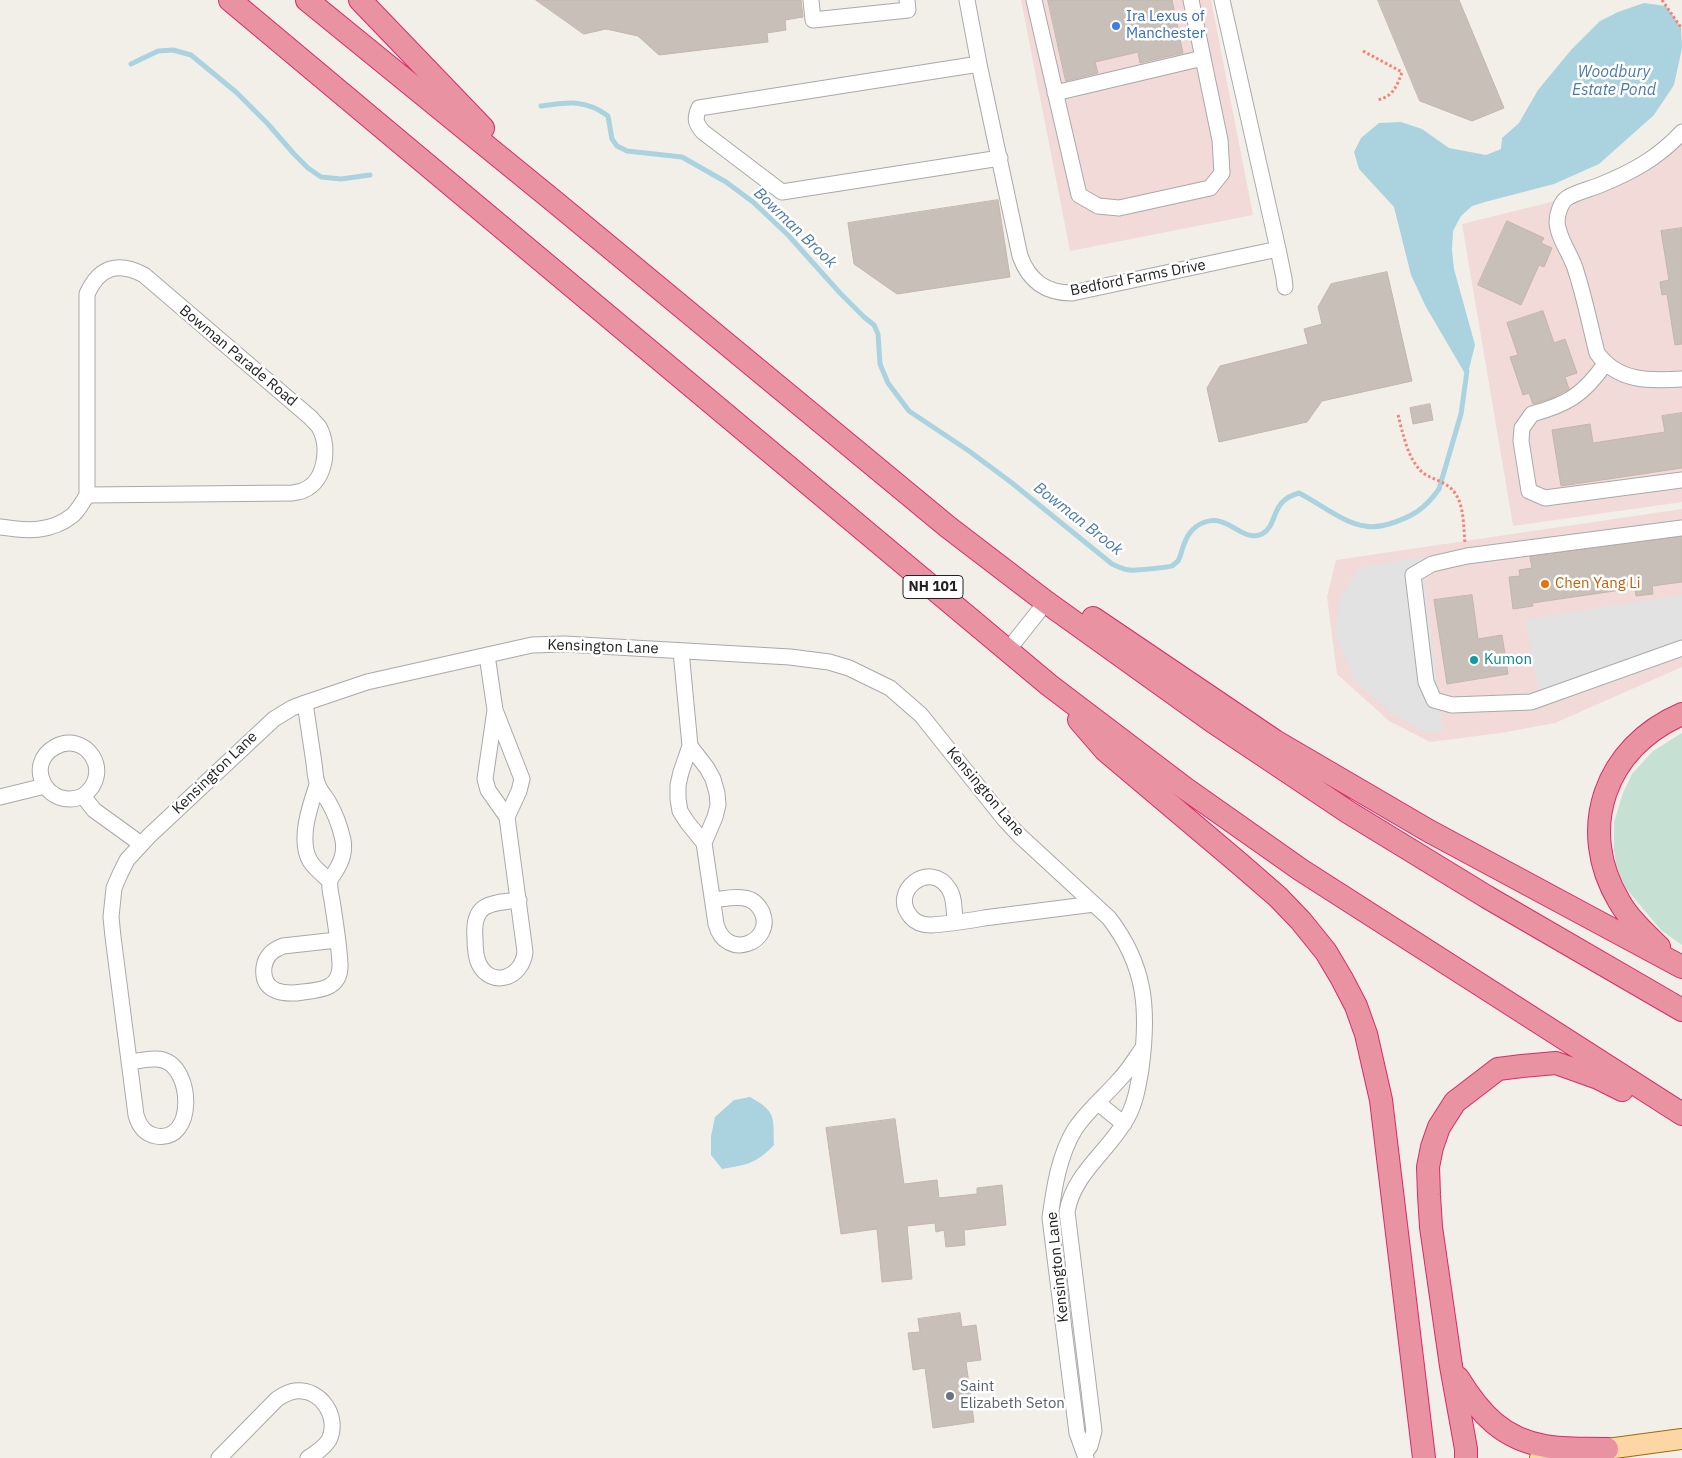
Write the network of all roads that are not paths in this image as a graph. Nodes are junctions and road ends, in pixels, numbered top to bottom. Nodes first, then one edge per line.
1 (230, 0) edge
2 (307, 0) edge
3 (360, 0) edge
4 (810, 0) edge
5 (907, 0) edge
6 (967, 0) edge
7 (1034, 0) edge
8 (1191, 0) edge
9 (1222, 0) edge
10 (1203, 58) junction
11 (979, 64) junction
12 (1056, 93) junction
13 (1682, 132) edge
14 (1000, 158) junction
15 (555, 202) junction
16 (1278, 249) junction
17 (1284, 287) dead end
18 (1605, 364) junction
19 (1682, 379) edge
20 (1682, 480) edge
21 (87, 496) junction
22 (0, 527) edge
23 (948, 527) junction
24 (1682, 528) edge
25 (1046, 602) junction
26 (1682, 648) edge
27 (1008, 650) junction
28 (681, 651) junction
29 (488, 656) junction
30 (1049, 685) junction
31 (305, 703) junction
32 (495, 710) junction
33 (1682, 714) edge
34 (690, 746) junction
35 (317, 784) junction
36 (44, 786) junction
37 (83, 796) junction
38 (4, 797) edge
39 (508, 817) junction
40 (704, 843) junction
41 (141, 844) junction
42 (330, 881) junction
43 (519, 900) junction
44 (713, 900) dead end
45 (1094, 904) junction
46 (955, 922) dead end
47 (337, 940) junction
48 (1680, 966) edge
49 (1682, 1010) edge
50 (1143, 1047) junction
51 (129, 1062) junction
52 (1098, 1103) junction
53 (1682, 1114) edge
54 (1124, 1124) junction
55 (1682, 1124) edge
56 (1073, 1261) junction
57 (1056, 1263) junction
58 (1451, 1366) junction
59 (1093, 1424) junction
60 (1077, 1426) junction
61 (1682, 1439) edge
62 (1607, 1449) junction
63 (1086, 1455) edge
64 (219, 1458) edge
65 (308, 1458) edge
66 (1424, 1458) edge
67 (1466, 1458) edge
68 (1540, 1458) edge

1 - 27 highway, NH 101
2 - 15 highway
3 - 15 highway
4 - 5 street
6 - 11 street, Bedford Farms Drive
7 - 12 street
8 - 10 street
9 - 16 street
10 - 12 street
10 - 12 street
11 - 14 street, Bedford Farms Drive
11 - 14 street
13 - 18 street
14 - 16 street, Bedford Farms Drive
15 - 23 highway
16 - 17 street
18 - 19 street
18 - 20 street
21 - 21 street, Bowman Parade Road
21 - 22 street
23 - 25 highway
23 - 48 highway
24 - 26 street
25 - 27 street
25 - 49 highway
27 - 30 highway, NH 101
28 - 29 street, Kensington Lane
28 - 34 street
28 - 45 street, Kensington Lane
29 - 31 street, Kensington Lane
29 - 32 street
30 - 53 highway, NH 101
30 - 66 highway
31 - 35 street
31 - 41 street, Kensington Lane
32 - 39 street
32 - 39 street
33 - 48 highway
34 - 40 street
34 - 40 street
35 - 42 street
35 - 42 street
36 - 37 street
36 - 37 street
36 - 38 street
37 - 41 street
39 - 43 street
40 - 44 street
41 - 51 street, Kensington Lane
42 - 47 street
43 - 43 street
45 - 46 street
45 - 50 street, Kensington Lane
47 - 47 street
50 - 52 street, Kensington Lane
50 - 54 street, Kensington Lane
51 - 51 street, Kensington Lane
52 - 54 street
52 - 57 street, Kensington Lane
54 - 56 street, Kensington Lane
55 - 58 highway
56 - 57 street
56 - 59 street, Kensington Lane
57 - 60 street, Kensington Lane
58 - 62 highway
58 - 67 highway
59 - 60 street
59 - 63 street, Kensington Lane
60 - 63 street, Kensington Lane
61 - 62 main road
62 - 68 main road
64 - 65 street

